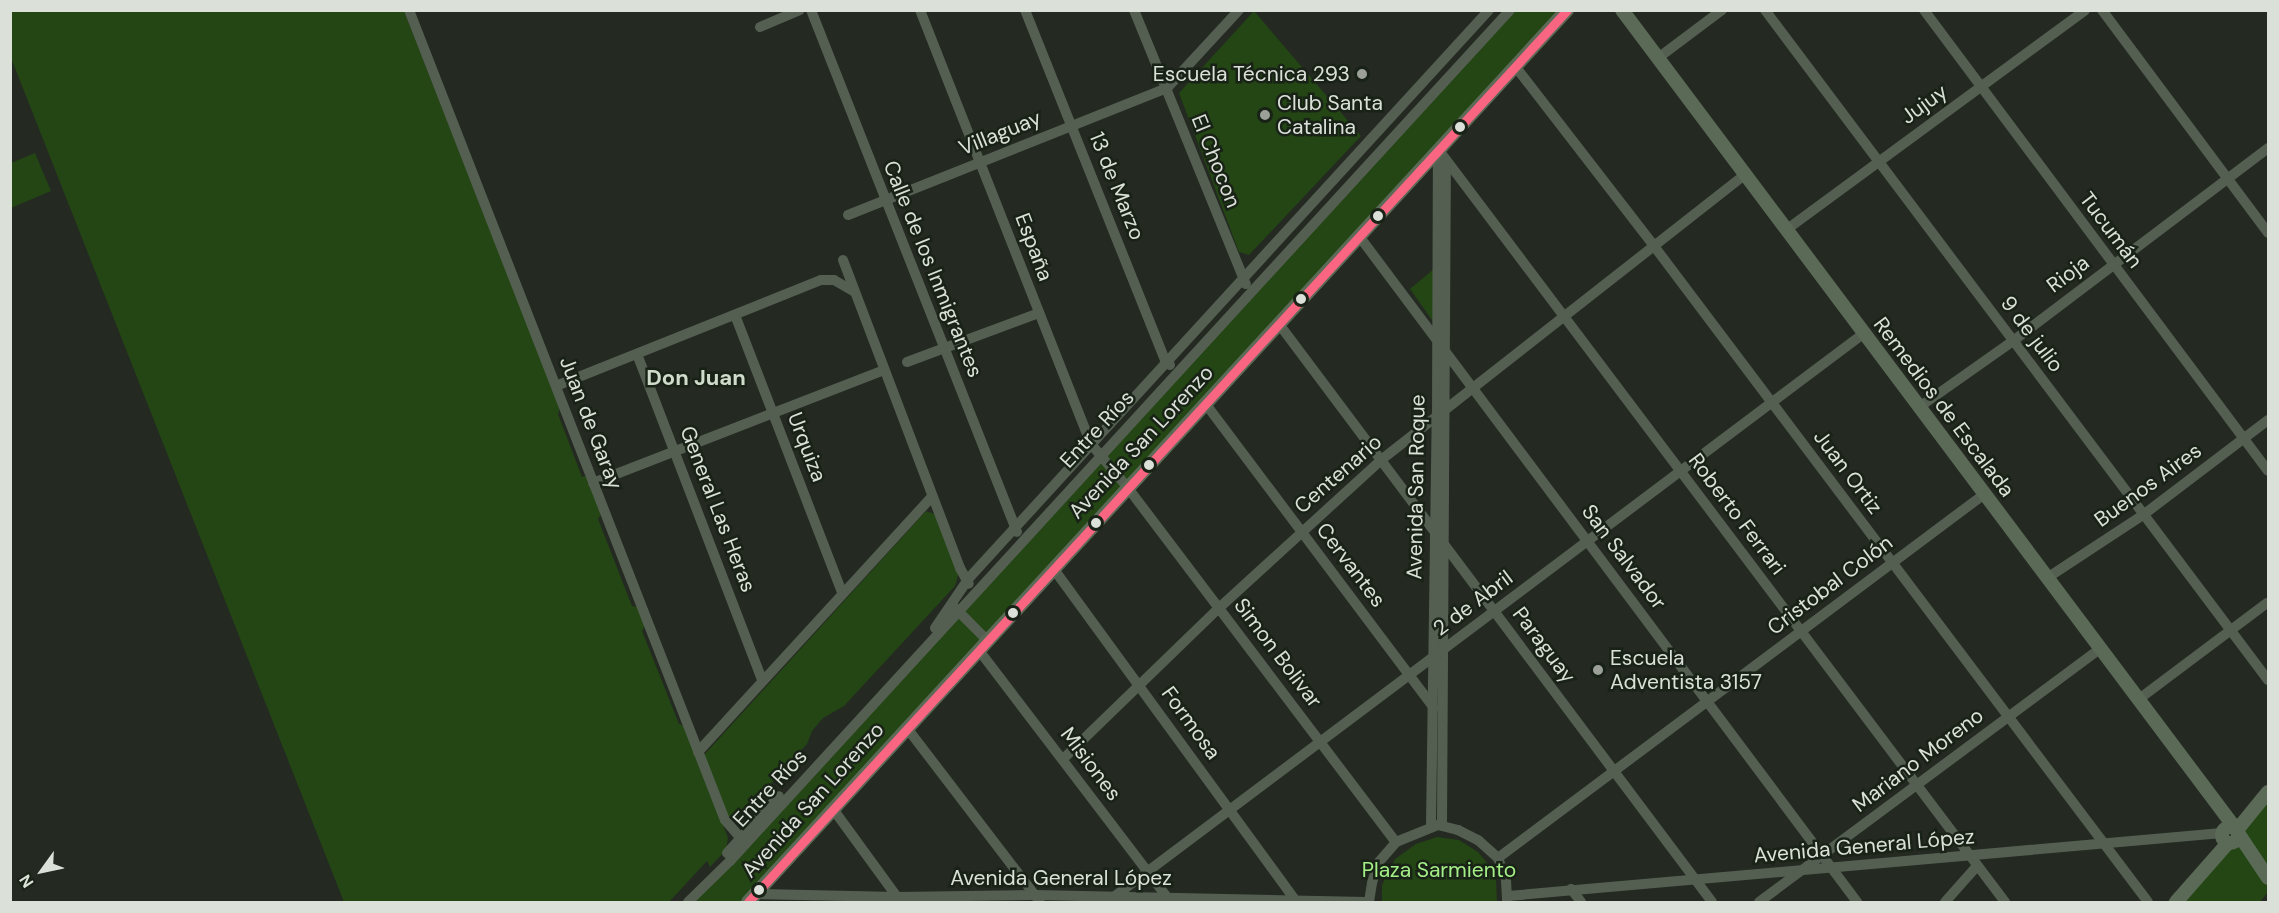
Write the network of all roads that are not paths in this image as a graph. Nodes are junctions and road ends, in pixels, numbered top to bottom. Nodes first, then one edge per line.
1 (409, 10) edge
2 (800, 10) edge
3 (811, 10) edge
4 (920, 10) edge
5 (1025, 10) edge
6 (1134, 10) edge
7 (1239, 10) edge
8 (1489, 10) edge
9 (1510, 10) edge
10 (1566, 10) edge
11 (1622, 10) edge
12 (1722, 10) edge
13 (1765, 10) edge
14 (1924, 10) edge
15 (2085, 10) edge
16 (2102, 10) edge
17 (760, 27) dead end
18 (1658, 58) junction
19 (1440, 64) junction
20 (1515, 66) junction
21 (1451, 75) junction
22 (1167, 88) junction
23 (1980, 88) junction
24 (1072, 126) junction
25 (2268, 148) edge
26 (1360, 151) junction
27 (1442, 154) junction
28 (1371, 161) junction
29 (1879, 161) junction
30 (980, 162) junction
31 (1744, 175) junction
32 (2228, 180) junction
33 (884, 201) junction
34 (848, 215) dead end
35 (1786, 230) junction
36 (2268, 233) edge
37 (1359, 236) junction
38 (1654, 246) junction
39 (843, 261) dead end
40 (2113, 265) junction
41 (1242, 279) junction
42 (1252, 291) junction
43 (855, 292) junction
44 (1039, 313) junction
45 (735, 315) junction
46 (1564, 316) junction
47 (1279, 324) junction
48 (1863, 334) junction
49 (2013, 340) junction
50 (1441, 346) junction
51 (944, 349) junction
52 (637, 354) junction
53 (907, 362) dead end
54 (1166, 362) junction
55 (884, 369) junction
56 (1177, 371) junction
57 (556, 386) junction
58 (1473, 388) junction
59 (1772, 403) junction
60 (1205, 404) junction
61 (1918, 408) junction
62 (773, 413) junction
63 (1441, 413) junction
64 (2268, 420) edge
65 (2244, 438) junction
66 (1090, 444) junction
67 (675, 452) junction
68 (1099, 456) junction
69 (1381, 460) junction
70 (1680, 471) junction
71 (2268, 471) edge
72 (594, 483) junction
73 (1128, 488) junction
74 (1983, 495) junction
75 (932, 496) junction
76 (2143, 515) junction
77 (1014, 528) junction
78 (1301, 532) junction
79 (1434, 532) junction
80 (1022, 539) junction
81 (1588, 541) junction
82 (1444, 545) junction
83 (1892, 563) junction
84 (1053, 568) junction
85 (2047, 578) junction
86 (966, 581) junction
87 (975, 591) junction
88 (842, 593) junction
89 (2267, 603) dead end
90 (955, 608) junction
91 (1219, 608) junction
92 (1494, 611) junction
93 (2231, 630) junction
94 (1801, 631) junction
95 (982, 644) junction
96 (2101, 648) junction
97 (1444, 649) junction
98 (1434, 657) junction
99 (1409, 675) junction
100 (762, 679) junction
101 (2268, 680) edge
102 (1139, 685) junction
103 (2139, 699) junction
104 (1707, 701) junction
105 (1434, 708) junction
106 (2008, 717) junction
107 (1443, 721) junction
108 (907, 728) junction
109 (1320, 742) junction
110 (698, 752) junction
111 (1063, 759) junction
112 (1613, 771) junction
113 (1917, 785) junction
114 (2268, 792) edge
115 (833, 809) junction
116 (1230, 810) junction
117 (1436, 826) junction
118 (2232, 833) junction
119 (743, 841) junction
120 (1396, 842) junction
121 (2104, 845) junction
122 (1822, 855) junction
123 (1970, 856) junction
124 (1498, 858) junction
125 (1977, 866) junction
126 (1832, 869) junction
127 (1803, 870) junction
128 (1148, 872) junction
129 (2268, 878) edge
130 (1696, 880) junction
131 (1571, 890) junction
132 (1038, 899) edge
133 (1508, 899) edge
134 (755, 900) edge
135 (899, 900) edge
136 (1110, 900) edge
137 (1170, 900) edge
138 (1297, 902) edge
139 (688, 903) edge
140 (1368, 903) edge
141 (1581, 903) edge
142 (1713, 903) edge
143 (1759, 903) edge
144 (1857, 903) edge
145 (1946, 903) edge
146 (2005, 903) edge
147 (2148, 903) edge
148 (2176, 903) edge

1 - 57 street, Juan de Garay
2 - 17 street
3 - 33 street, Calle de los Inmigrantes
4 - 30 street, España
5 - 24 street, 13 de Marzo
6 - 22 street, El Chocon
7 - 22 street
8 - 19 street, Entre Ríos
9 - 21 street, Entre Ríos
10 - 20 main road, Avenida San Lorenzo
11 - 18 main road, Remedios de Escalada
12 - 18 street
13 - 29 street, 9 de julio
14 - 23 street, Tucumán
15 - 23 street, Jujuy
16 - 32 street
18 - 31 main road, Remedios de Escalada
19 - 21 street
19 - 26 street, Entre Ríos
20 - 27 main road, Avenida San Lorenzo
20 - 38 street, Juan Ortiz
21 - 28 street, Entre Ríos
22 - 24 street, Villaguay
22 - 41 street, El Chocon
23 - 29 street, Jujuy
23 - 40 street, Tucumán
24 - 30 street, Villaguay
24 - 54 street, 13 de Marzo
25 - 32 street, Rioja
26 - 28 street
26 - 41 street, Entre Ríos
27 - 37 main road, Avenida San Lorenzo
27 - 46 street, Roberto Ferrari
27 - 50 street, Avenida San Roque
28 - 42 street, Entre Ríos
29 - 35 street, Jujuy
29 - 49 street, 9 de julio
30 - 33 street, Villaguay
30 - 44 street, España
31 - 35 main road, Remedios de Escalada
31 - 38 street, Centenario
32 - 36 street
32 - 40 street, Rioja
33 - 34 street, Villaguay
33 - 51 street, Calle de los Inmigrantes
35 - 48 main road, Remedios de Escalada
37 - 47 main road, Avenida San Lorenzo
37 - 50 street, San Salvador
38 - 46 street, Centenario
38 - 59 street, Juan Ortiz
39 - 43 street
40 - 49 street, Rioja
40 - 65 street, Tucumán
41 - 42 street, El Chocon
41 - 54 street, Entre Ríos
42 - 56 street, Entre Ríos
43 - 45 street
43 - 55 street
44 - 51 street
44 - 66 street, España
45 - 52 street
45 - 62 street, Urquiza
46 - 58 street, Centenario
46 - 70 street, Roberto Ferrari
47 - 60 main road, Avenida San Lorenzo
47 - 69 street, Paraguay
48 - 59 street, 2 de Abril
48 - 61 main road, Remedios de Escalada
49 - 61 street, Rioja
49 - 76 street, 9 de julio
50 - 58 street, San Salvador
50 - 63 street, Avenida San Roque
51 - 53 street
51 - 77 street, Calle de los Inmigrantes
52 - 57 street
52 - 67 street, General Las Heras
54 - 56 street, 13 de Marzo
54 - 66 street, Entre Ríos
55 - 62 street
55 - 75 street
56 - 68 street, Entre Ríos
57 - 72 street, Juan de Garay
58 - 63 street, Centenario
58 - 81 street, San Salvador
59 - 70 street, 2 de Abril
59 - 83 street, Juan Ortiz
60 - 73 main road, Avenida San Lorenzo
60 - 78 street, Cervantes
61 - 74 main road, Remedios de Escalada
62 - 67 street
62 - 88 street, Urquiza
63 - 69 street, Centenario
63 - 79 street, Avenida San Roque
63 - 82 street, Avenida San Roque
64 - 65 street, Buenos Aires
65 - 71 street, Tucumán
65 - 76 street, Buenos Aires
66 - 68 street, España
66 - 77 street, Entre Ríos
67 - 72 street
67 - 100 street, General Las Heras
68 - 73 street, España
68 - 80 street, Entre Ríos
69 - 78 street, Centenario
69 - 79 street, Paraguay
70 - 81 street, 2 de Abril
70 - 94 street, Roberto Ferrari
72 - 110 street, Juan de Garay
73 - 84 main road, Avenida San Lorenzo
73 - 91 street, Simon Bolivar
74 - 83 street, Cristobal Colón
74 - 85 main road, Remedios de Escalada
75 - 86 street
75 - 88 street
76 - 85 street, Buenos Aires
76 - 93 street, 9 de julio
77 - 80 street, Calle de los Inmigrantes
77 - 86 street, Entre Ríos
78 - 91 street, Centenario
78 - 99 street, Cervantes
79 - 82 street, Paraguay
79 - 98 street, Avenida San Roque
80 - 87 street, Entre Ríos
81 - 92 street, 2 de Abril
81 - 104 street, San Salvador
82 - 92 street, Paraguay
82 - 97 street, Avenida San Roque
83 - 94 street, Cristobal Colón
83 - 106 street, Juan Ortiz
84 - 95 main road, Avenida San Lorenzo
84 - 102 street, Formosa
85 - 96 main road, Remedios de Escalada
86 - 87 street
86 - 90 street, Entre Ríos
87 - 90 street, Entre Ríos
88 - 100 street
89 - 93 street
90 - 95 street, Misiones
90 - 119 street, Entre Ríos
91 - 102 street, Centenario
91 - 109 street, Simon Bolivar
92 - 97 street, 2 de Abril
92 - 112 street, Paraguay
93 - 101 street, 9 de julio
93 - 103 street
94 - 104 street, Cristobal Colón
94 - 113 street, Roberto Ferrari
95 - 108 main road, Avenida San Lorenzo
95 - 111 street, Misiones
96 - 103 main road, Remedios de Escalada
96 - 106 street, Mariano Moreno
97 - 98 street, 2 de Abril
97 - 107 street, Avenida San Roque
98 - 99 street, 2 de Abril
98 - 105 street, Avenida San Roque
99 - 105 street, Cervantes
99 - 109 street, 2 de Abril
100 - 110 street
102 - 111 street, Centenario
102 - 116 street, Formosa
103 - 118 main road, Remedios de Escalada
104 - 112 street, Cristobal Colón
104 - 122 street, San Salvador
105 - 107 street, Cervantes
105 - 117 street, Avenida San Roque
106 - 113 street, Mariano Moreno
106 - 121 street, Juan Ortiz
107 - 117 street, Avenida San Roque
108 - 115 main road, Avenida San Lorenzo
108 - 132 street
109 - 116 street, 2 de Abril
109 - 120 street, Simon Bolivar
110 - 119 street, Juan de Garay
111 - 128 street, Misiones
112 - 124 street, Cristobal Colón
112 - 130 street, Paraguay
113 - 122 street, Mariano Moreno
113 - 123 street, Roberto Ferrari
114 - 118 main road
115 - 134 main road, Avenida San Lorenzo
115 - 135 street
116 - 128 street, 2 de Abril
116 - 138 street, Formosa
117 - 120 street
117 - 124 street
118 - 121 street, Avenida General López
118 - 129 main road, Remedios de Escalada
118 - 148 main road
119 - 139 street, Entre Ríos
120 - 140 street
121 - 123 street, Avenida General López
121 - 147 street, Juan Ortiz
122 - 126 street, San Salvador
122 - 127 street, Mariano Moreno
123 - 125 street, Roberto Ferrari
123 - 126 street, Avenida General López
124 - 133 street
125 - 145 street
125 - 146 street, Roberto Ferrari
126 - 127 street, Avenida General López
126 - 144 street, San Salvador
127 - 130 street, Avenida General López
127 - 143 street, Mariano Moreno
128 - 136 street, 2 de Abril
128 - 137 street, Misiones
130 - 131 street, Avenida General López
130 - 142 street, Paraguay
131 - 133 street, Avenida General López
131 - 141 street
132 - 135 street, Avenida General López
132 - 136 street, Avenida General López
134 - 135 street, Avenida General López
136 - 137 street, Avenida General López
137 - 138 street, Avenida General López
138 - 140 street, Avenida General López

